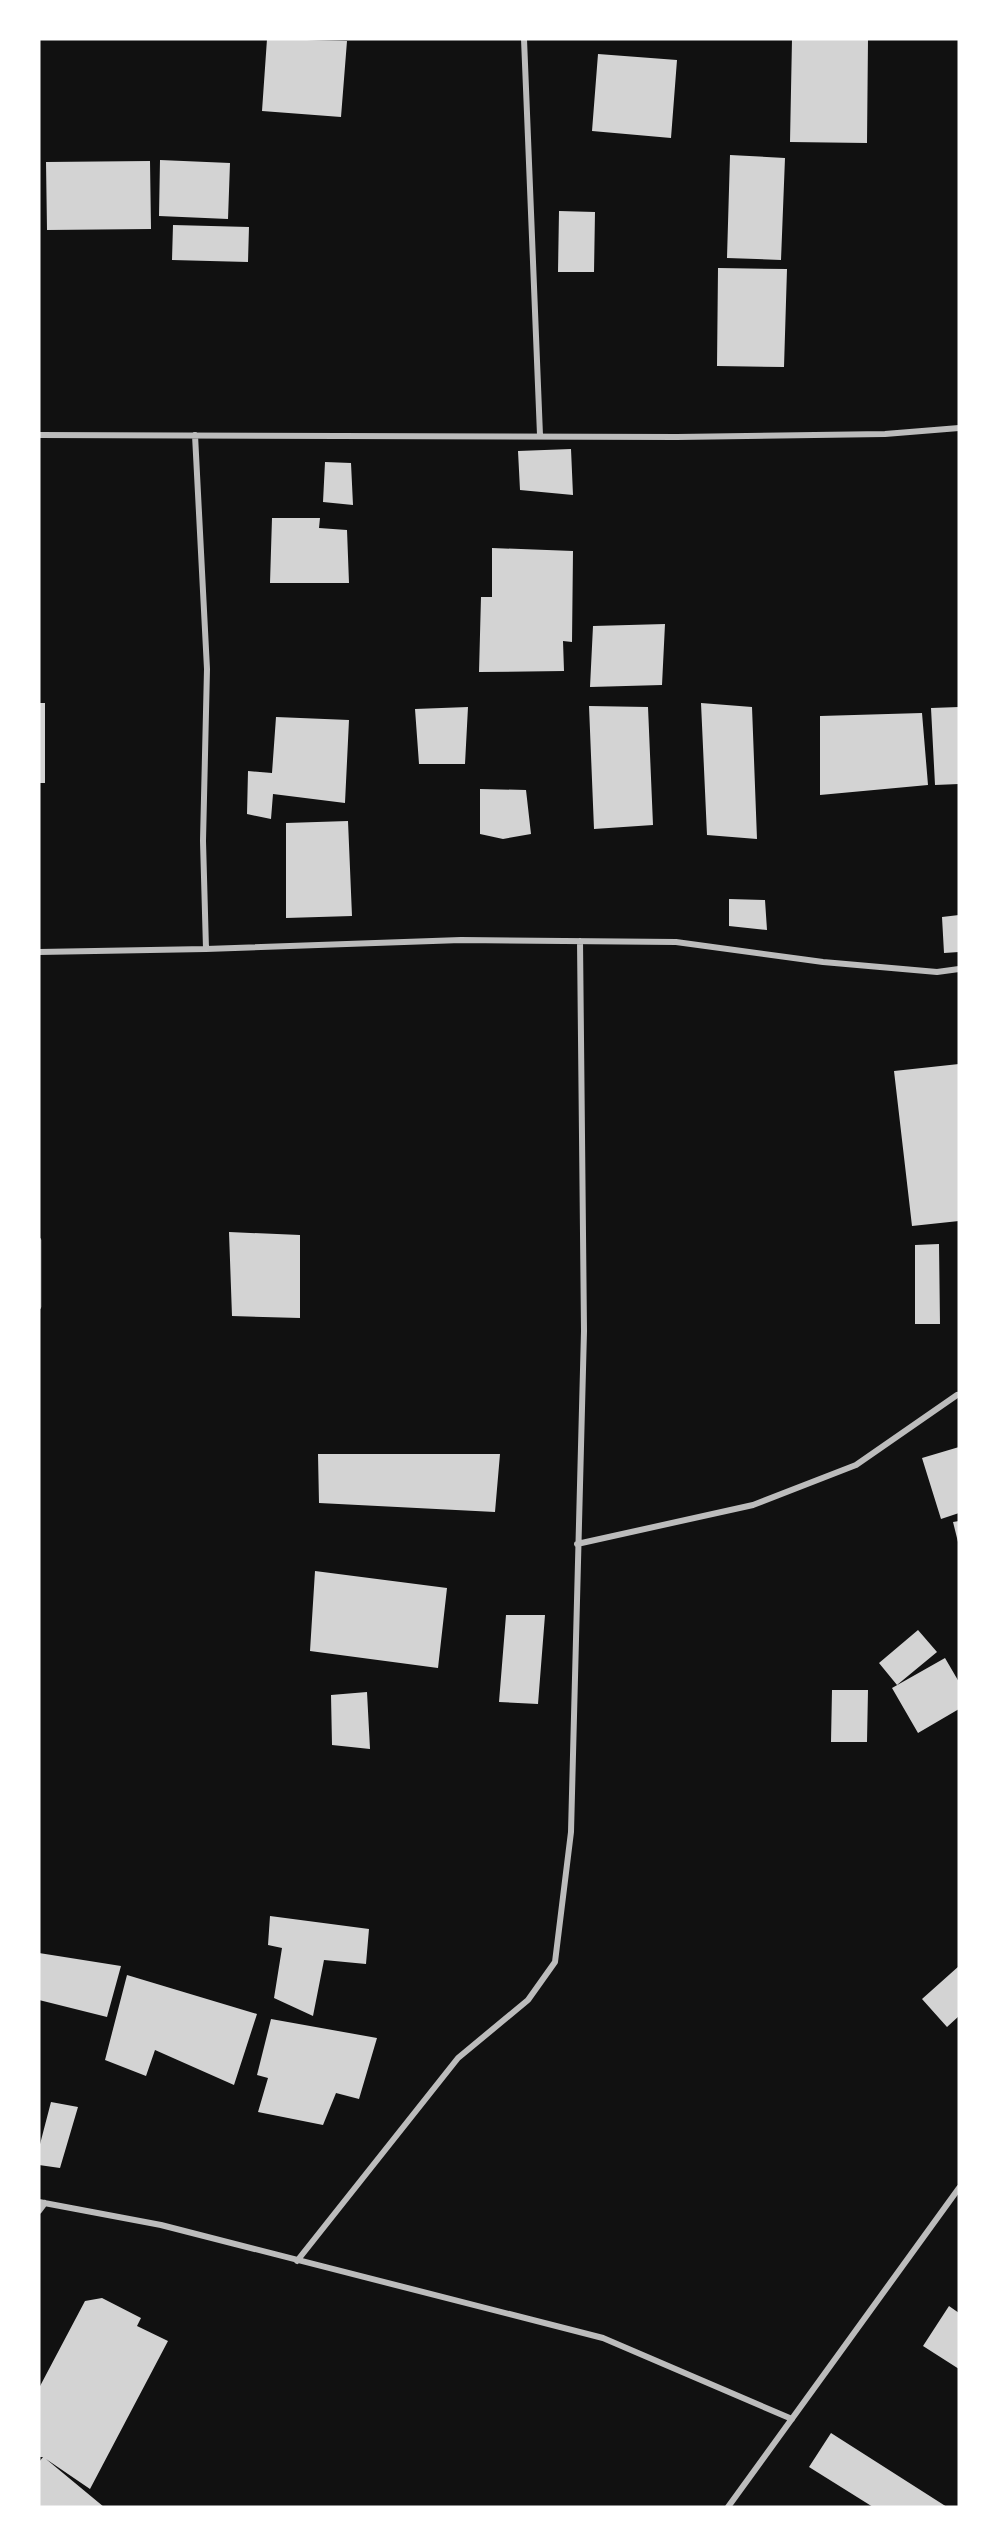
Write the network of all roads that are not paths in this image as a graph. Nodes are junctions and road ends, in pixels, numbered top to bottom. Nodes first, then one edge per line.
1 (524, 39) edge
2 (959, 428) edge
3 (39, 435) edge
4 (195, 435) junction
5 (540, 435) junction
6 (580, 941) junction
7 (206, 949) junction
8 (39, 952) edge
9 (959, 969) edge
10 (39, 1240) edge
11 (39, 1307) edge
12 (957, 1395) dead end
13 (577, 1544) junction
14 (959, 2188) edge
15 (42, 2203) edge
16 (39, 2211) edge
17 (297, 2261) junction
18 (792, 2419) junction
19 (728, 2507) edge

1 - 5 street
2 - 5 street
3 - 4 street
4 - 5 street
4 - 7 street
6 - 7 street
6 - 9 street
6 - 13 street
7 - 8 street
10 - 11 lane
12 - 13 street
13 - 17 street
14 - 18 street
15 - 16 street
15 - 17 street
17 - 18 street
18 - 19 street

